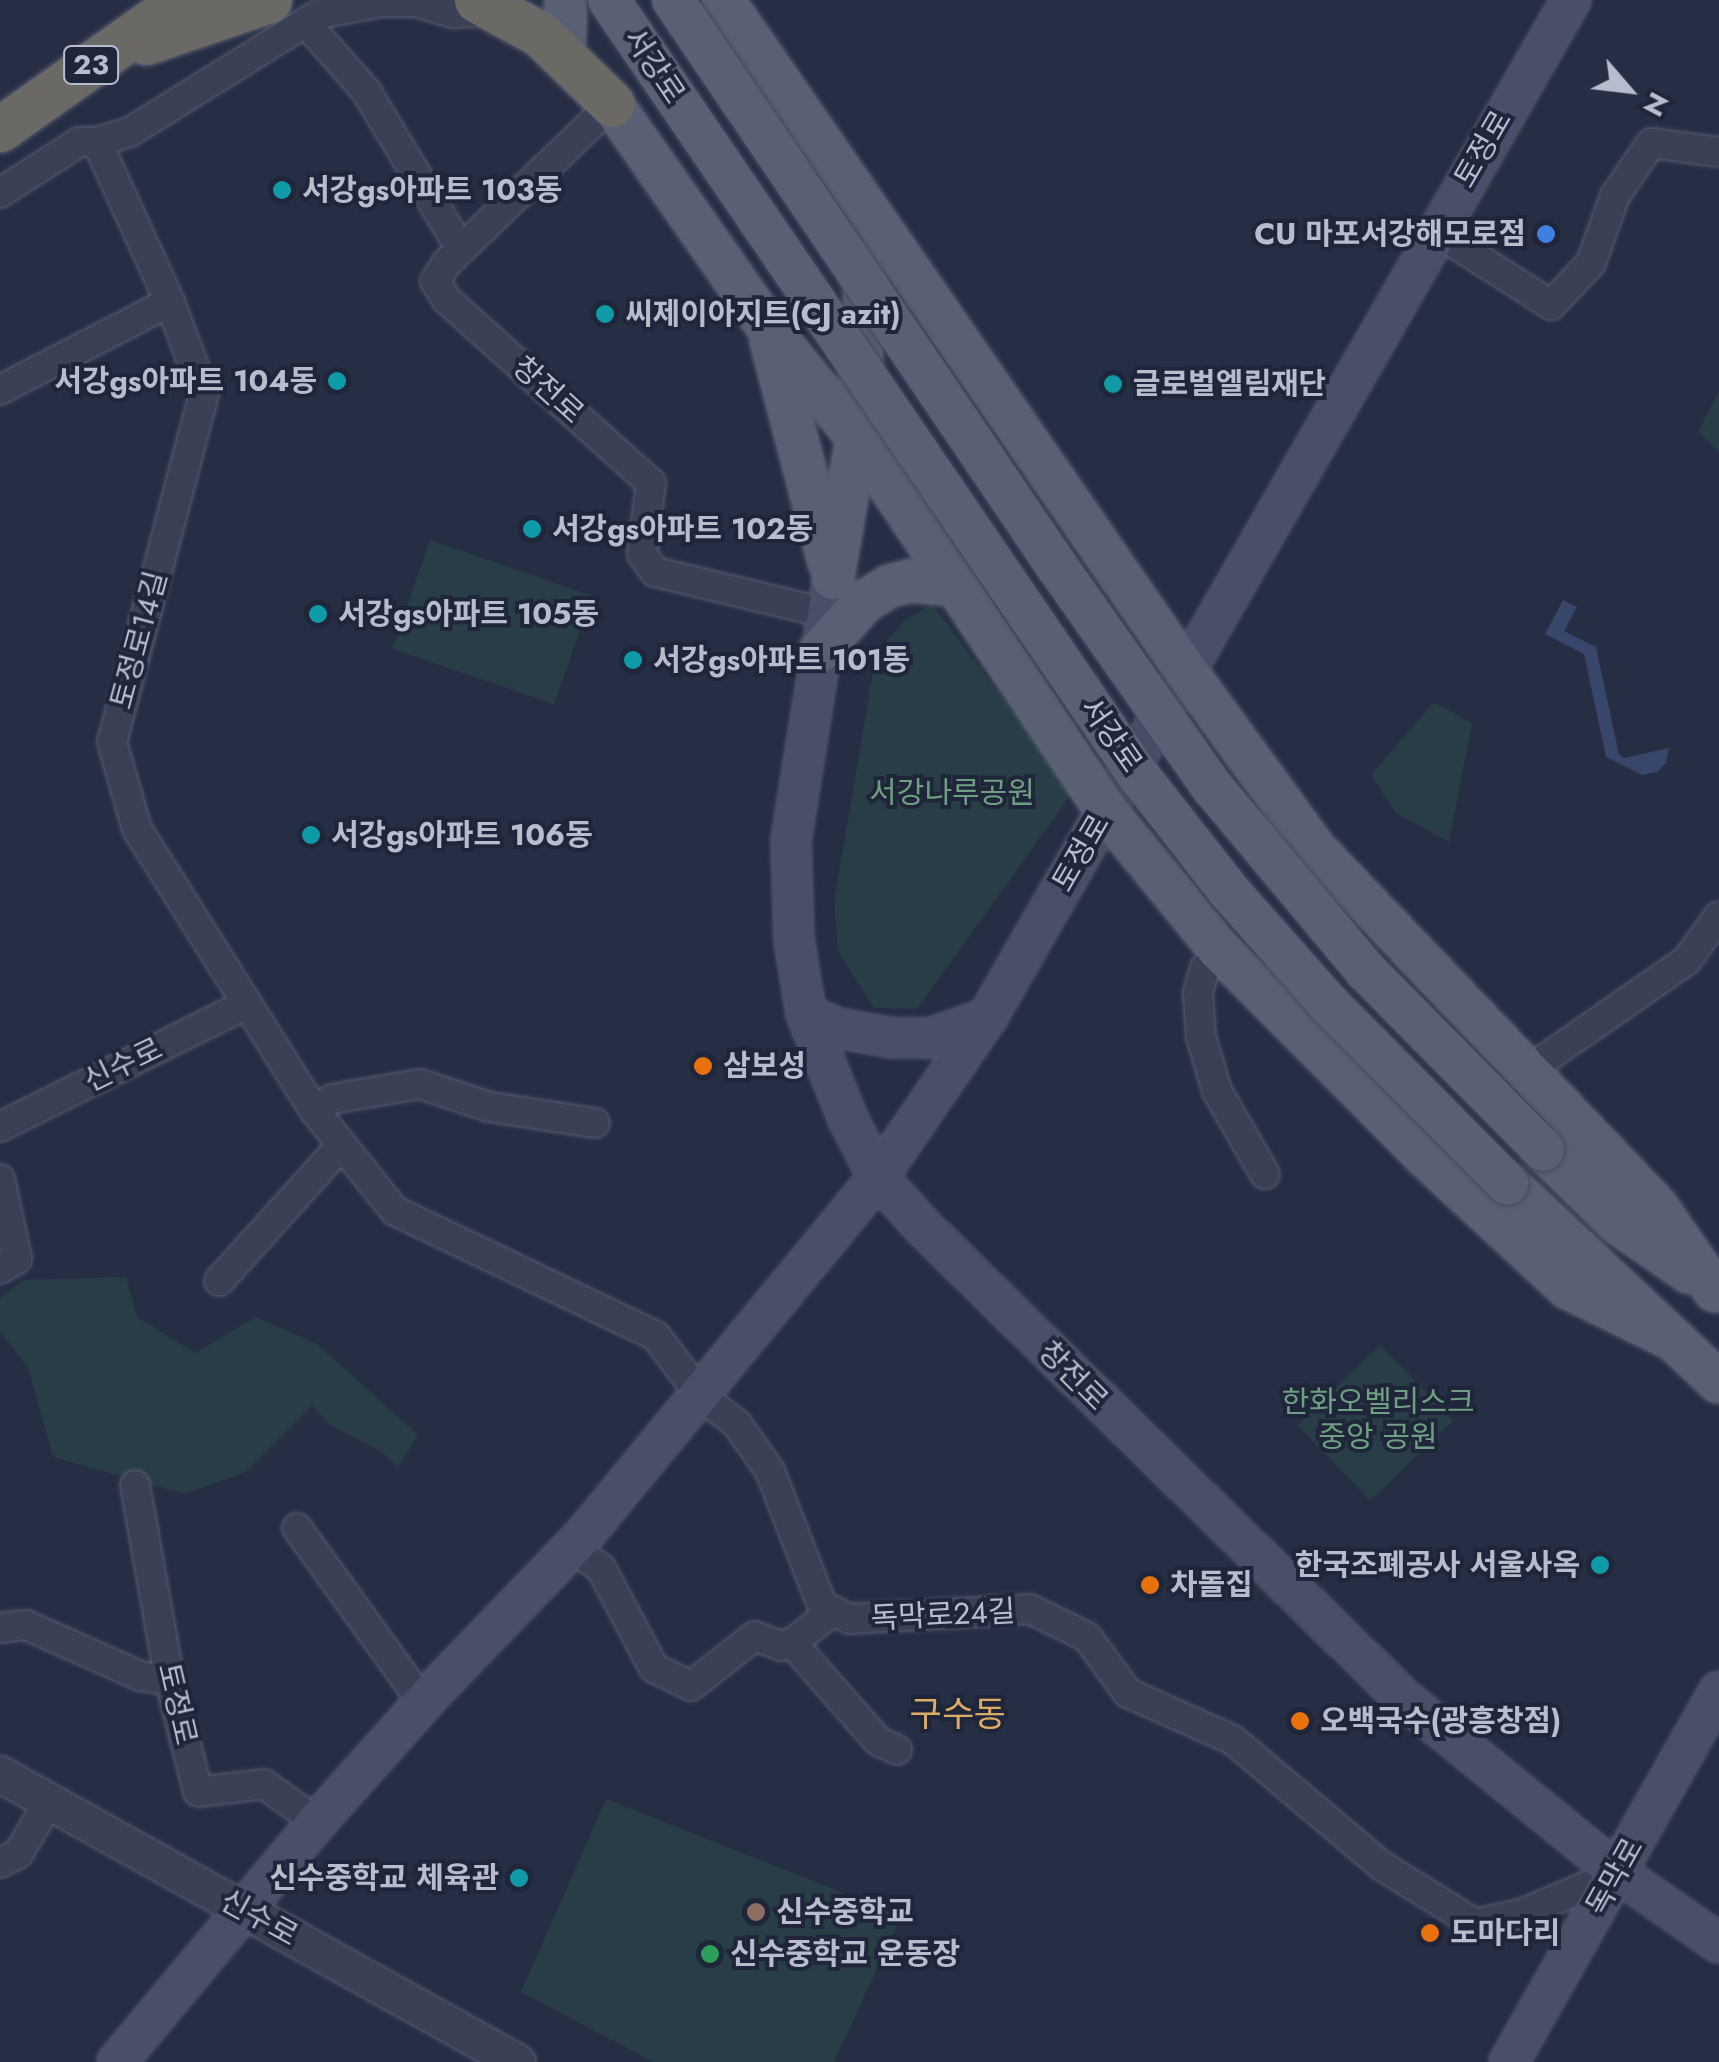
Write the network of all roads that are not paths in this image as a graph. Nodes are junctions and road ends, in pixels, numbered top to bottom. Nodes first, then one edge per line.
1 (182, 0) edge
2 (566, 0) edge
3 (609, 0) edge
4 (673, 0) edge
5 (723, 0) edge
6 (1571, 0) edge
7 (489, 5) edge
8 (287, 11) edge
9 (564, 54) junction
10 (101, 58) junction
11 (612, 104) junction
12 (0, 129) edge
13 (97, 142) junction
14 (1719, 152) edge
15 (849, 182) junction
16 (0, 193) edge
17 (1435, 230) junction
18 (461, 249) junction
19 (170, 302) junction
20 (767, 326) junction
21 (0, 390) edge
22 (858, 436) junction
23 (957, 585) junction
24 (826, 614) junction
25 (1185, 670) junction
26 (1106, 811) junction
27 (1719, 916) edge
28 (1219, 949) junction
29 (247, 1004) junction
30 (806, 1014) junction
31 (987, 1018) junction
32 (1526, 1072) junction
33 (314, 1110) junction
34 (594, 1122) dead end
35 (0, 1127) edge
36 (342, 1145) junction
37 (1265, 1174) dead end
38 (878, 1177) junction
39 (0, 1179) edge
40 (0, 1268) edge
41 (219, 1281) dead end
42 (1717, 1292) edge
43 (1674, 1340) junction
44 (1719, 1382) edge
45 (701, 1396) junction
46 (135, 1485) dead end
47 (297, 1528) dead end
48 (572, 1548) junction
49 (833, 1610) junction
50 (0, 1628) edge
51 (792, 1643) junction
52 (170, 1680) junction
53 (1719, 1691) edge
54 (423, 1703) junction
55 (898, 1750) dead end
56 (0, 1774) edge
57 (49, 1802) junction
58 (316, 1822) junction
59 (0, 1863) edge
60 (1618, 1873) junction
61 (242, 1909) junction
62 (1719, 1943) edge
63 (116, 2062) edge
64 (517, 2062) edge
65 (1509, 2062) edge

1 - 10 highway, 23
2 - 9 main road
3 - 43 main road, 서강로, bridge
4 - 42 main road, 서강로, bridge
5 - 15 main road
6 - 17 main road, 토정로
7 - 8 street
7 - 9 highway
8 - 10 highway
8 - 13 street
8 - 18 street
9 - 11 highway
10 - 12 highway, 23
11 - 18 street, 창전로
11 - 20 main road
13 - 16 street
13 - 19 street, 토정로14길
14 - 17 street
15 - 22 main road
15 - 25 main road
17 - 25 main road, 토정로
18 - 24 street, 창전로
19 - 21 street
19 - 29 street, 토정로14길
20 - 22 main road
20 - 24 main road
22 - 23 main road
22 - 24 main road
23 - 24 main road
23 - 26 main road
24 - 30 main road, 창전로
25 - 26 main road, 토정로
25 - 32 main road
26 - 28 main road
26 - 31 main road, 토정로
27 - 32 street
28 - 37 street
28 - 43 main road
29 - 33 street, 토정로14길
29 - 35 street, 신수로
30 - 31 main road
30 - 38 main road, 창전로
31 - 38 main road, 토정로
32 - 42 main road
33 - 34 street
33 - 36 street, 토정로14길
36 - 41 street
36 - 45 street, 토정로14길
38 - 45 main road, 토정로
38 - 60 main road, 창전로
39 - 40 street
43 - 44 main road, 서강로
45 - 48 main road, 토정로
45 - 49 street, 독막로24길
46 - 52 street, 토정로
47 - 54 street
48 - 51 street
48 - 54 main road, 토정로
49 - 51 street
49 - 60 street, 독막로24길
50 - 52 street
51 - 55 street
52 - 58 street, 토정로
53 - 60 main road, 독막로
54 - 58 main road, 토정로
56 - 57 street, 신수로
57 - 59 street
57 - 61 street, 신수로
58 - 61 main road, 토정로
60 - 62 main road, 창전로
60 - 65 main road, 독막로
61 - 63 main road, 토정로
61 - 64 street, 신수로

